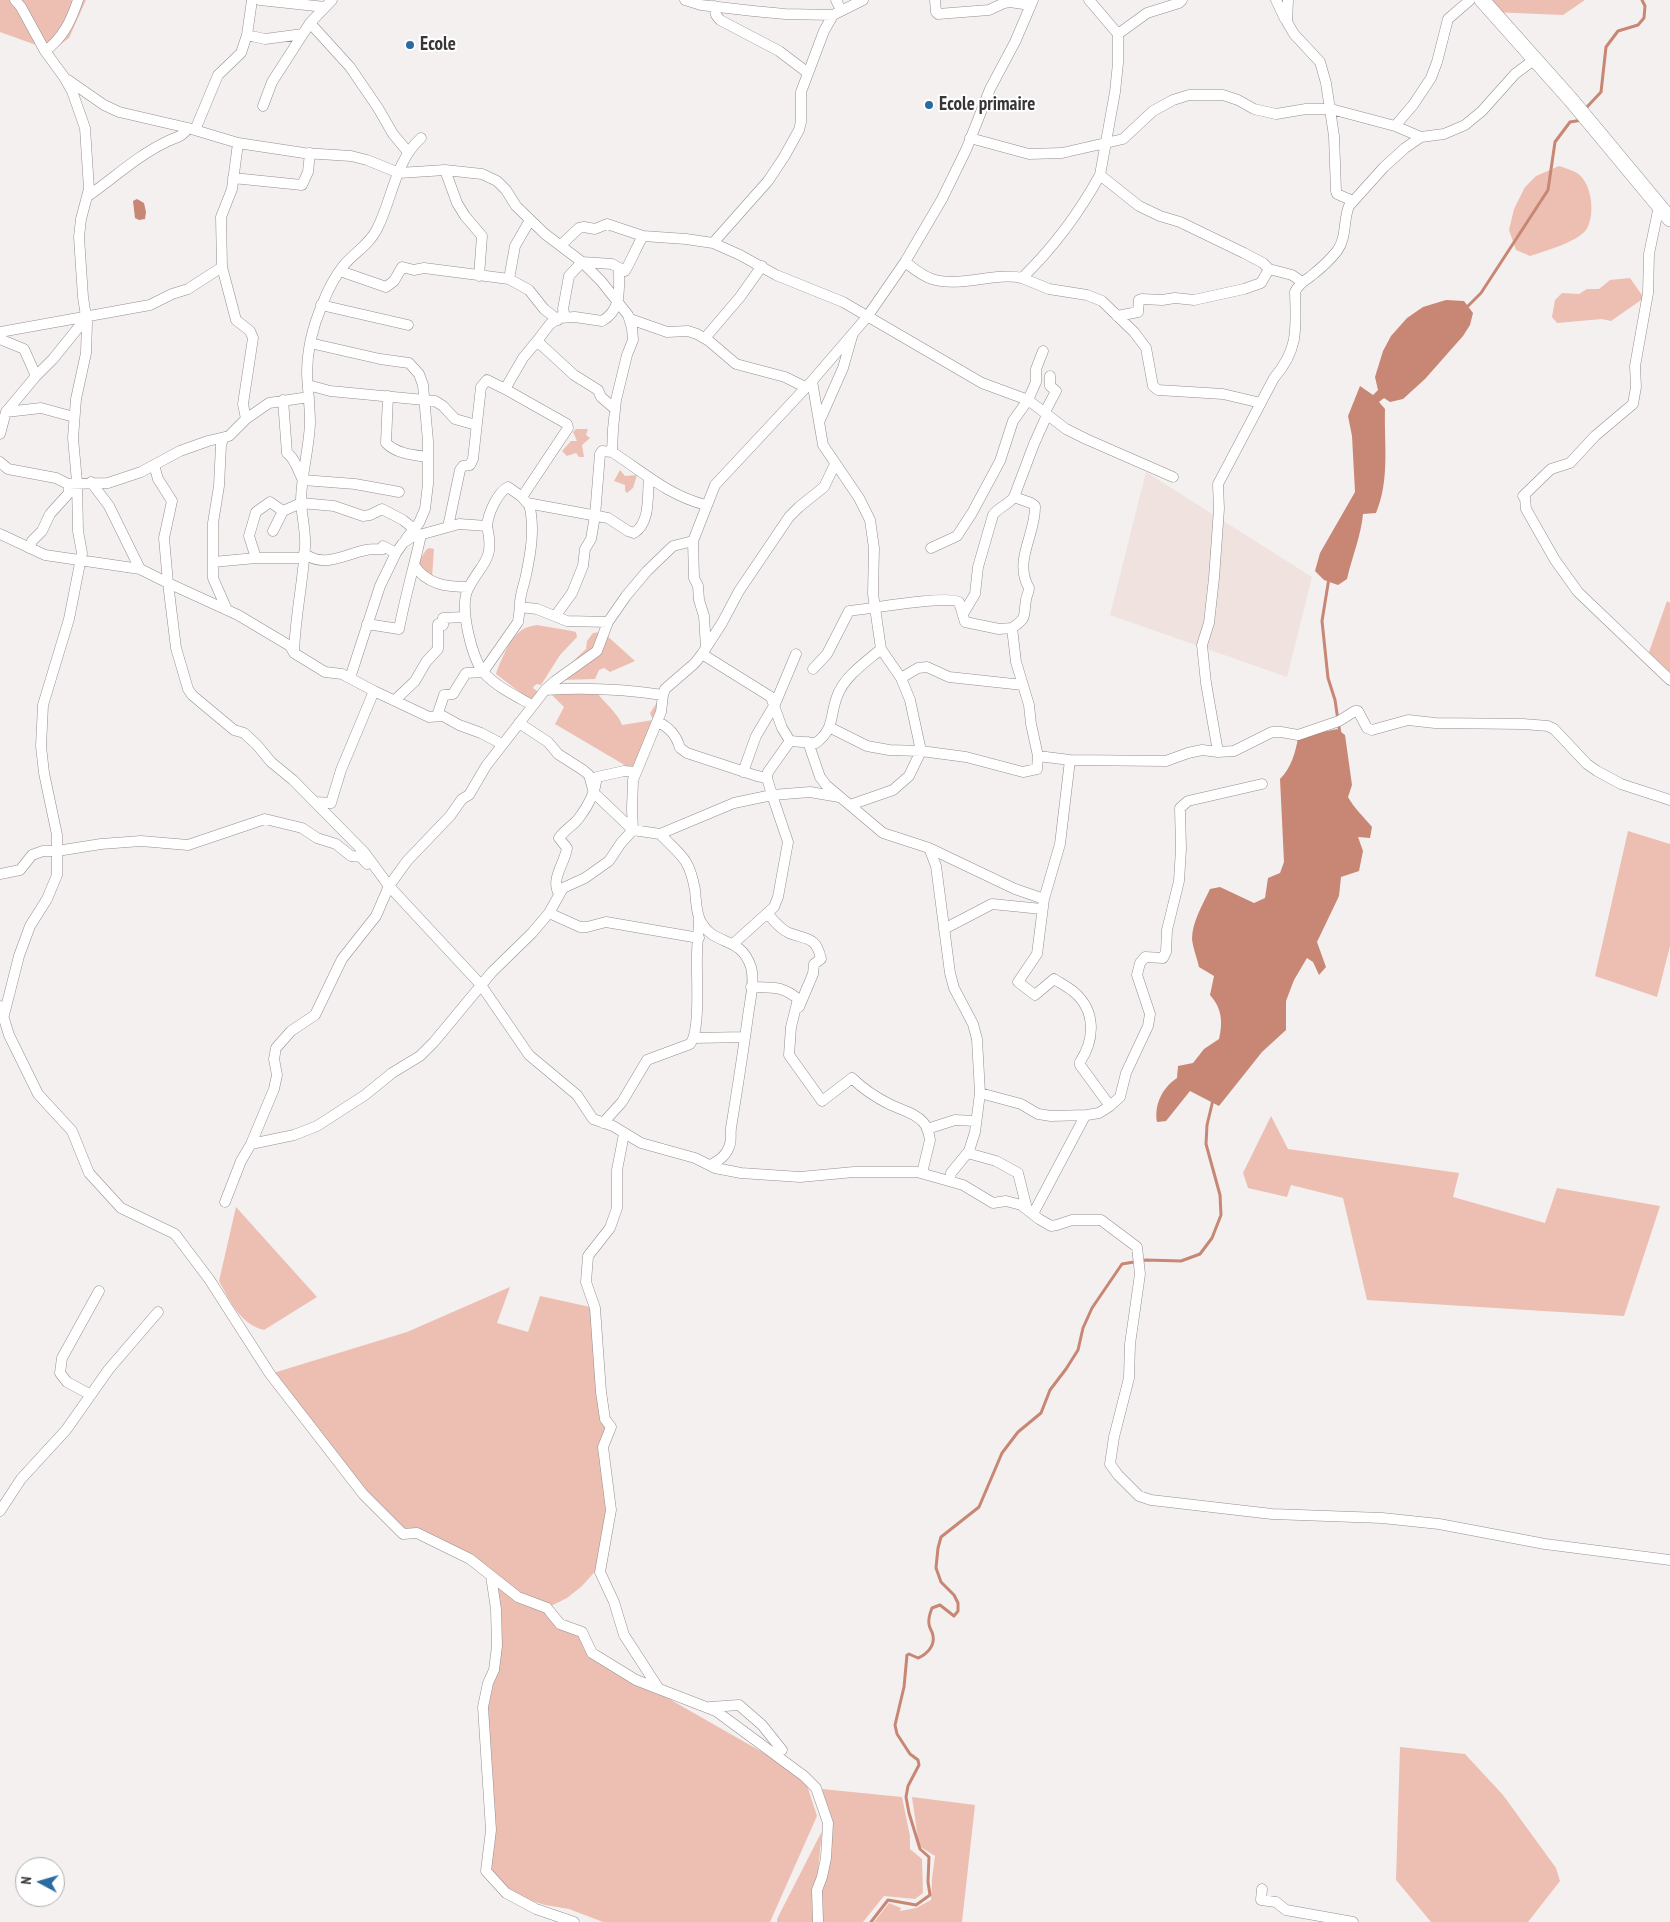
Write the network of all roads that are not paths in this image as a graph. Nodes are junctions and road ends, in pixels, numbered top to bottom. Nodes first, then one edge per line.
1 (15, 0) edge
2 (78, 0) edge
3 (252, 0) edge
4 (260, 0) edge
5 (685, 0) edge
6 (836, 0) edge
7 (863, 0) edge
8 (935, 0) edge
9 (1089, 0) edge
10 (1182, 0) edge
11 (1276, 0) edge
12 (1288, 0) edge
13 (1470, 0) edge
14 (1482, 0) edge
15 (328, 3) edge
16 (1032, 3) edge
17 (992, 4) edge
18 (714, 6) junction
19 (837, 12) junction
20 (1287, 22) junction
21 (310, 23) junction
22 (303, 34) junction
23 (1118, 34) junction
24 (247, 35) junction
25 (45, 51) junction
26 (1535, 59) junction
27 (808, 73) junction
28 (64, 78) junction
29 (263, 106) dead end
30 (1331, 109) junction
31 (1394, 126) junction
32 (192, 129) junction
33 (1421, 137) junction
34 (421, 138) dead end
35 (970, 138) junction
36 (238, 143) junction
37 (1106, 144) junction
38 (408, 152) junction
39 (310, 153) junction
40 (445, 170) junction
41 (399, 173) junction
42 (1100, 175) junction
43 (233, 178) junction
44 (88, 196) junction
45 (1353, 201) junction
46 (1659, 206) junction
47 (1670, 219) edge
48 (530, 220) junction
49 (643, 236) junction
50 (713, 244) junction
51 (561, 245) junction
52 (582, 262) junction
53 (905, 262) junction
54 (762, 266) junction
55 (222, 267) junction
56 (1269, 269) junction
57 (340, 271) junction
58 (625, 271) junction
59 (479, 276) junction
60 (1022, 278) junction
61 (508, 279) junction
62 (1302, 282) junction
63 (619, 302) junction
64 (322, 305) junction
65 (86, 315) junction
66 (1117, 316) junction
67 (867, 317) junction
68 (558, 319) junction
69 (630, 319) junction
70 (408, 325) dead end
71 (0, 332) edge
72 (853, 333) junction
73 (705, 338) junction
74 (0, 339) edge
75 (537, 342) junction
76 (310, 343) junction
77 (1043, 350) dead end
78 (36, 376) junction
79 (1050, 376) dead end
80 (809, 384) junction
81 (308, 385) junction
82 (505, 389) junction
83 (388, 396) junction
84 (309, 397) junction
85 (283, 400) junction
86 (424, 400) junction
87 (1028, 400) junction
88 (1261, 403) junction
89 (615, 409) junction
90 (6, 412) junction
91 (1047, 415) junction
92 (74, 417) junction
93 (246, 419) junction
94 (820, 420) junction
95 (476, 425) junction
96 (0, 434) edge
97 (223, 439) junction
98 (612, 452) junction
99 (428, 458) junction
100 (0, 462) edge
101 (836, 464) junction
102 (154, 465) junction
103 (1172, 476) dead end
104 (649, 478) junction
105 (303, 480) junction
106 (91, 482) junction
107 (72, 484) junction
108 (399, 492) dead end
109 (1014, 497) junction
110 (526, 500) junction
111 (301, 503) junction
112 (706, 505) junction
113 (283, 511) junction
114 (595, 516) junction
115 (487, 526) junction
116 (448, 527) junction
117 (273, 531) dead end
118 (417, 532) junction
119 (0, 534) edge
120 (693, 541) junction
121 (29, 548) junction
122 (931, 548) dead end
123 (396, 553) junction
124 (304, 556) junction
125 (256, 558) junction
126 (81, 560) junction
127 (213, 562) junction
128 (414, 564) junction
129 (140, 569) junction
130 (168, 583) junction
131 (469, 587) junction
132 (520, 607) junction
133 (876, 608) junction
134 (227, 610) junction
135 (963, 614) junction
136 (556, 615) junction
137 (465, 618) junction
138 (608, 622) junction
139 (367, 624) junction
140 (1012, 628) junction
141 (881, 649) junction
142 (704, 651) junction
143 (294, 652) junction
144 (796, 654) dead end
145 (813, 669) dead end
146 (483, 672) junction
147 (350, 678) junction
148 (900, 678) junction
149 (1670, 680) edge
150 (1024, 685) junction
151 (545, 690) junction
152 (374, 691) junction
153 (663, 695) junction
154 (395, 700) junction
155 (775, 704) junction
156 (532, 705) junction
157 (437, 716) junction
158 (658, 722) junction
159 (519, 723) junction
160 (829, 727) junction
161 (790, 741) junction
162 (808, 742) junction
163 (502, 744) junction
164 (922, 750) junction
165 (1218, 752) junction
166 (1038, 756) junction
167 (1070, 760) junction
168 (636, 772) junction
169 (743, 772) junction
170 (767, 778) junction
171 (1262, 784) dead end
172 (594, 793) junction
173 (772, 796) junction
174 (840, 797) junction
175 (1670, 800) edge
176 (316, 802) junction
177 (850, 805) junction
178 (633, 830) junction
179 (660, 834) junction
180 (929, 848) junction
181 (57, 851) junction
182 (0, 874) edge
183 (389, 885) junction
184 (559, 894) junction
185 (1043, 904) junction
186 (549, 913) junction
187 (768, 914) junction
188 (700, 919) junction
189 (944, 929) junction
190 (699, 938) junction
191 (733, 944) junction
192 (481, 985) junction
193 (751, 987) junction
194 (2, 1011) edge
195 (791, 1027) junction
196 (745, 1037) junction
197 (694, 1038) junction
198 (980, 1093) junction
199 (1110, 1106) junction
200 (1085, 1116) junction
201 (976, 1121) junction
202 (603, 1123) junction
203 (927, 1129) junction
204 (624, 1134) junction
205 (251, 1144) junction
206 (969, 1151) junction
207 (711, 1165) junction
208 (922, 1174) junction
209 (950, 1180) junction
210 (225, 1202) dead end
211 (1030, 1211) junction
212 (99, 1291) dead end
213 (158, 1312) dead end
214 (91, 1395) junction
215 (0, 1511) edge
216 (1670, 1560) edge
217 (491, 1576) junction
218 (660, 1690) junction
219 (706, 1707) junction
220 (782, 1750) dead end
221 (1262, 1889) dead end
222 (574, 1922) edge
223 (818, 1922) edge
224 (1353, 1922) edge

1 - 25 street
2 - 25 street
3 - 24 street
4 - 15 street
5 - 18 street
6 - 19 street
7 - 19 street
8 - 17 street
9 - 23 street
10 - 23 street
11 - 20 street
12 - 20 street
13 - 31 street
14 - 26 street
15 - 21 street
16 - 17 street
16 - 35 street
18 - 19 street
18 - 27 street
19 - 27 street
20 - 30 street
21 - 22 street
21 - 38 street
22 - 24 street
22 - 29 street
23 - 37 street
24 - 32 street
25 - 28 street
26 - 33 street
26 - 46 street
27 - 50 street
28 - 32 street
28 - 44 street
30 - 31 street
30 - 37 street
30 - 45 street
31 - 33 street
32 - 36 street
32 - 44 street
33 - 45 street
34 - 38 street
35 - 37 street
35 - 53 street
36 - 39 street
36 - 43 street
37 - 42 street
38 - 41 street
39 - 41 street
39 - 43 street
40 - 41 street
40 - 48 street
40 - 59 street
41 - 57 street
42 - 56 street
42 - 60 street
43 - 55 street
44 - 65 street
45 - 62 street
46 - 47 street
46 - 149 street
48 - 51 street
48 - 61 street
49 - 50 street
49 - 51 street
49 - 58 street
50 - 54 street
51 - 52 street
52 - 58 street
52 - 63 street
52 - 68 street
53 - 60 street
53 - 67 street
54 - 67 street
54 - 73 street
55 - 65 street
55 - 93 street
56 - 62 street
56 - 66 street
57 - 59 street
57 - 64 street
58 - 63 street
59 - 61 street
60 - 66 street
61 - 68 street
62 - 88 street
63 - 68 street
63 - 69 street
64 - 70 street
64 - 76 street
65 - 71 street
65 - 78 street
65 - 92 street
66 - 88 street
67 - 72 street
67 - 87 street
68 - 75 street
69 - 73 street
69 - 89 street
72 - 80 street
72 - 94 street
73 - 80 street
74 - 78 street
75 - 82 street
75 - 89 street
76 - 81 street
76 - 86 street
77 - 87 street
78 - 90 street
79 - 91 street
80 - 94 street
80 - 112 street
81 - 83 street
81 - 84 street
82 - 95 street
82 - 110 street
83 - 86 street
83 - 99 street
84 - 85 street
84 - 105 street
85 - 93 street
85 - 105 street
86 - 95 street
86 - 99 street
87 - 91 street
87 - 122 street
88 - 165 street
89 - 98 street
90 - 92 street
90 - 96 street
91 - 103 street
91 - 109 street
92 - 107 street
93 - 97 street
94 - 101 street
95 - 116 street
97 - 102 street
97 - 127 street
98 - 104 street
98 - 114 street
99 - 118 street
100 - 107 street
101 - 133 street
101 - 142 street
102 - 106 street
102 - 130 street
104 - 112 street
104 - 114 street
105 - 108 street
105 - 111 street
106 - 107 street
106 - 129 street
107 - 121 street
107 - 126 street
109 - 135 street
109 - 140 street
110 - 114 street
110 - 115 street
110 - 132 street
111 - 113 street
111 - 118 street
111 - 124 street
112 - 120 street
113 - 117 street
113 - 125 street
114 - 136 street
115 - 116 street
115 - 131 street
116 - 118 street
118 - 123 street
118 - 128 street
119 - 121 street
120 - 138 street
120 - 142 street
121 - 126 street
123 - 124 street
123 - 139 street
124 - 125 street
124 - 143 street
125 - 127 street
126 - 129 street
126 - 181 street
127 - 134 street
128 - 131 street
128 - 139 street
129 - 130 street
130 - 134 street
130 - 176 street
131 - 137 street
132 - 136 street
132 - 146 street
133 - 135 street
133 - 141 street
133 - 145 street
134 - 143 street
135 - 140 street
136 - 138 street
137 - 146 street
137 - 154 street
138 - 151 street
139 - 147 street
140 - 150 street
141 - 148 street
141 - 160 street
142 - 153 street
142 - 155 street
143 - 147 street
144 - 155 street
146 - 156 street
146 - 157 street
147 - 152 street
148 - 150 street
148 - 164 street
150 - 166 street
151 - 153 street
151 - 156 street
152 - 154 street
152 - 176 street
153 - 158 street
154 - 157 street
155 - 161 street
155 - 169 street
156 - 159 street
157 - 163 street
158 - 168 street
158 - 169 street
159 - 163 street
159 - 172 street
160 - 162 street
160 - 164 street
161 - 162 street
161 - 170 street
162 - 174 street
163 - 183 street
164 - 166 street
164 - 177 street
165 - 167 street
165 - 175 street
166 - 167 street
167 - 185 street
168 - 172 street
168 - 178 street
169 - 170 street
170 - 173 street
171 - 199 street
172 - 178 street
172 - 184 street
173 - 174 street
173 - 179 street
173 - 187 street
174 - 177 street
176 - 183 street
177 - 180 street
178 - 179 street
178 - 184 street
179 - 188 street
180 - 185 street
180 - 189 street
181 - 182 street
181 - 183 street
181 - 194 street
183 - 192 street
183 - 205 street
184 - 186 street
185 - 189 street
185 - 199 street
186 - 190 street
186 - 192 street
187 - 191 street
187 - 195 street
188 - 190 street
188 - 191 street
189 - 198 street
190 - 197 street
191 - 193 street
192 - 202 street
192 - 205 street
193 - 195 street
193 - 196 street
194 - 217 street
195 - 203 street
196 - 197 street
196 - 207 street
197 - 202 street
198 - 200 street
198 - 201 street
199 - 200 street
200 - 211 street
201 - 203 street
201 - 206 street
202 - 204 street
203 - 208 street
204 - 207 street
204 - 218 street
205 - 210 street
206 - 209 street
206 - 211 street
207 - 208 street
208 - 209 street
209 - 211 street
211 - 216 street
212 - 214 street
213 - 214 street
214 - 215 street
217 - 218 street
217 - 222 street
218 - 219 street
219 - 220 street
219 - 223 street
221 - 224 street

